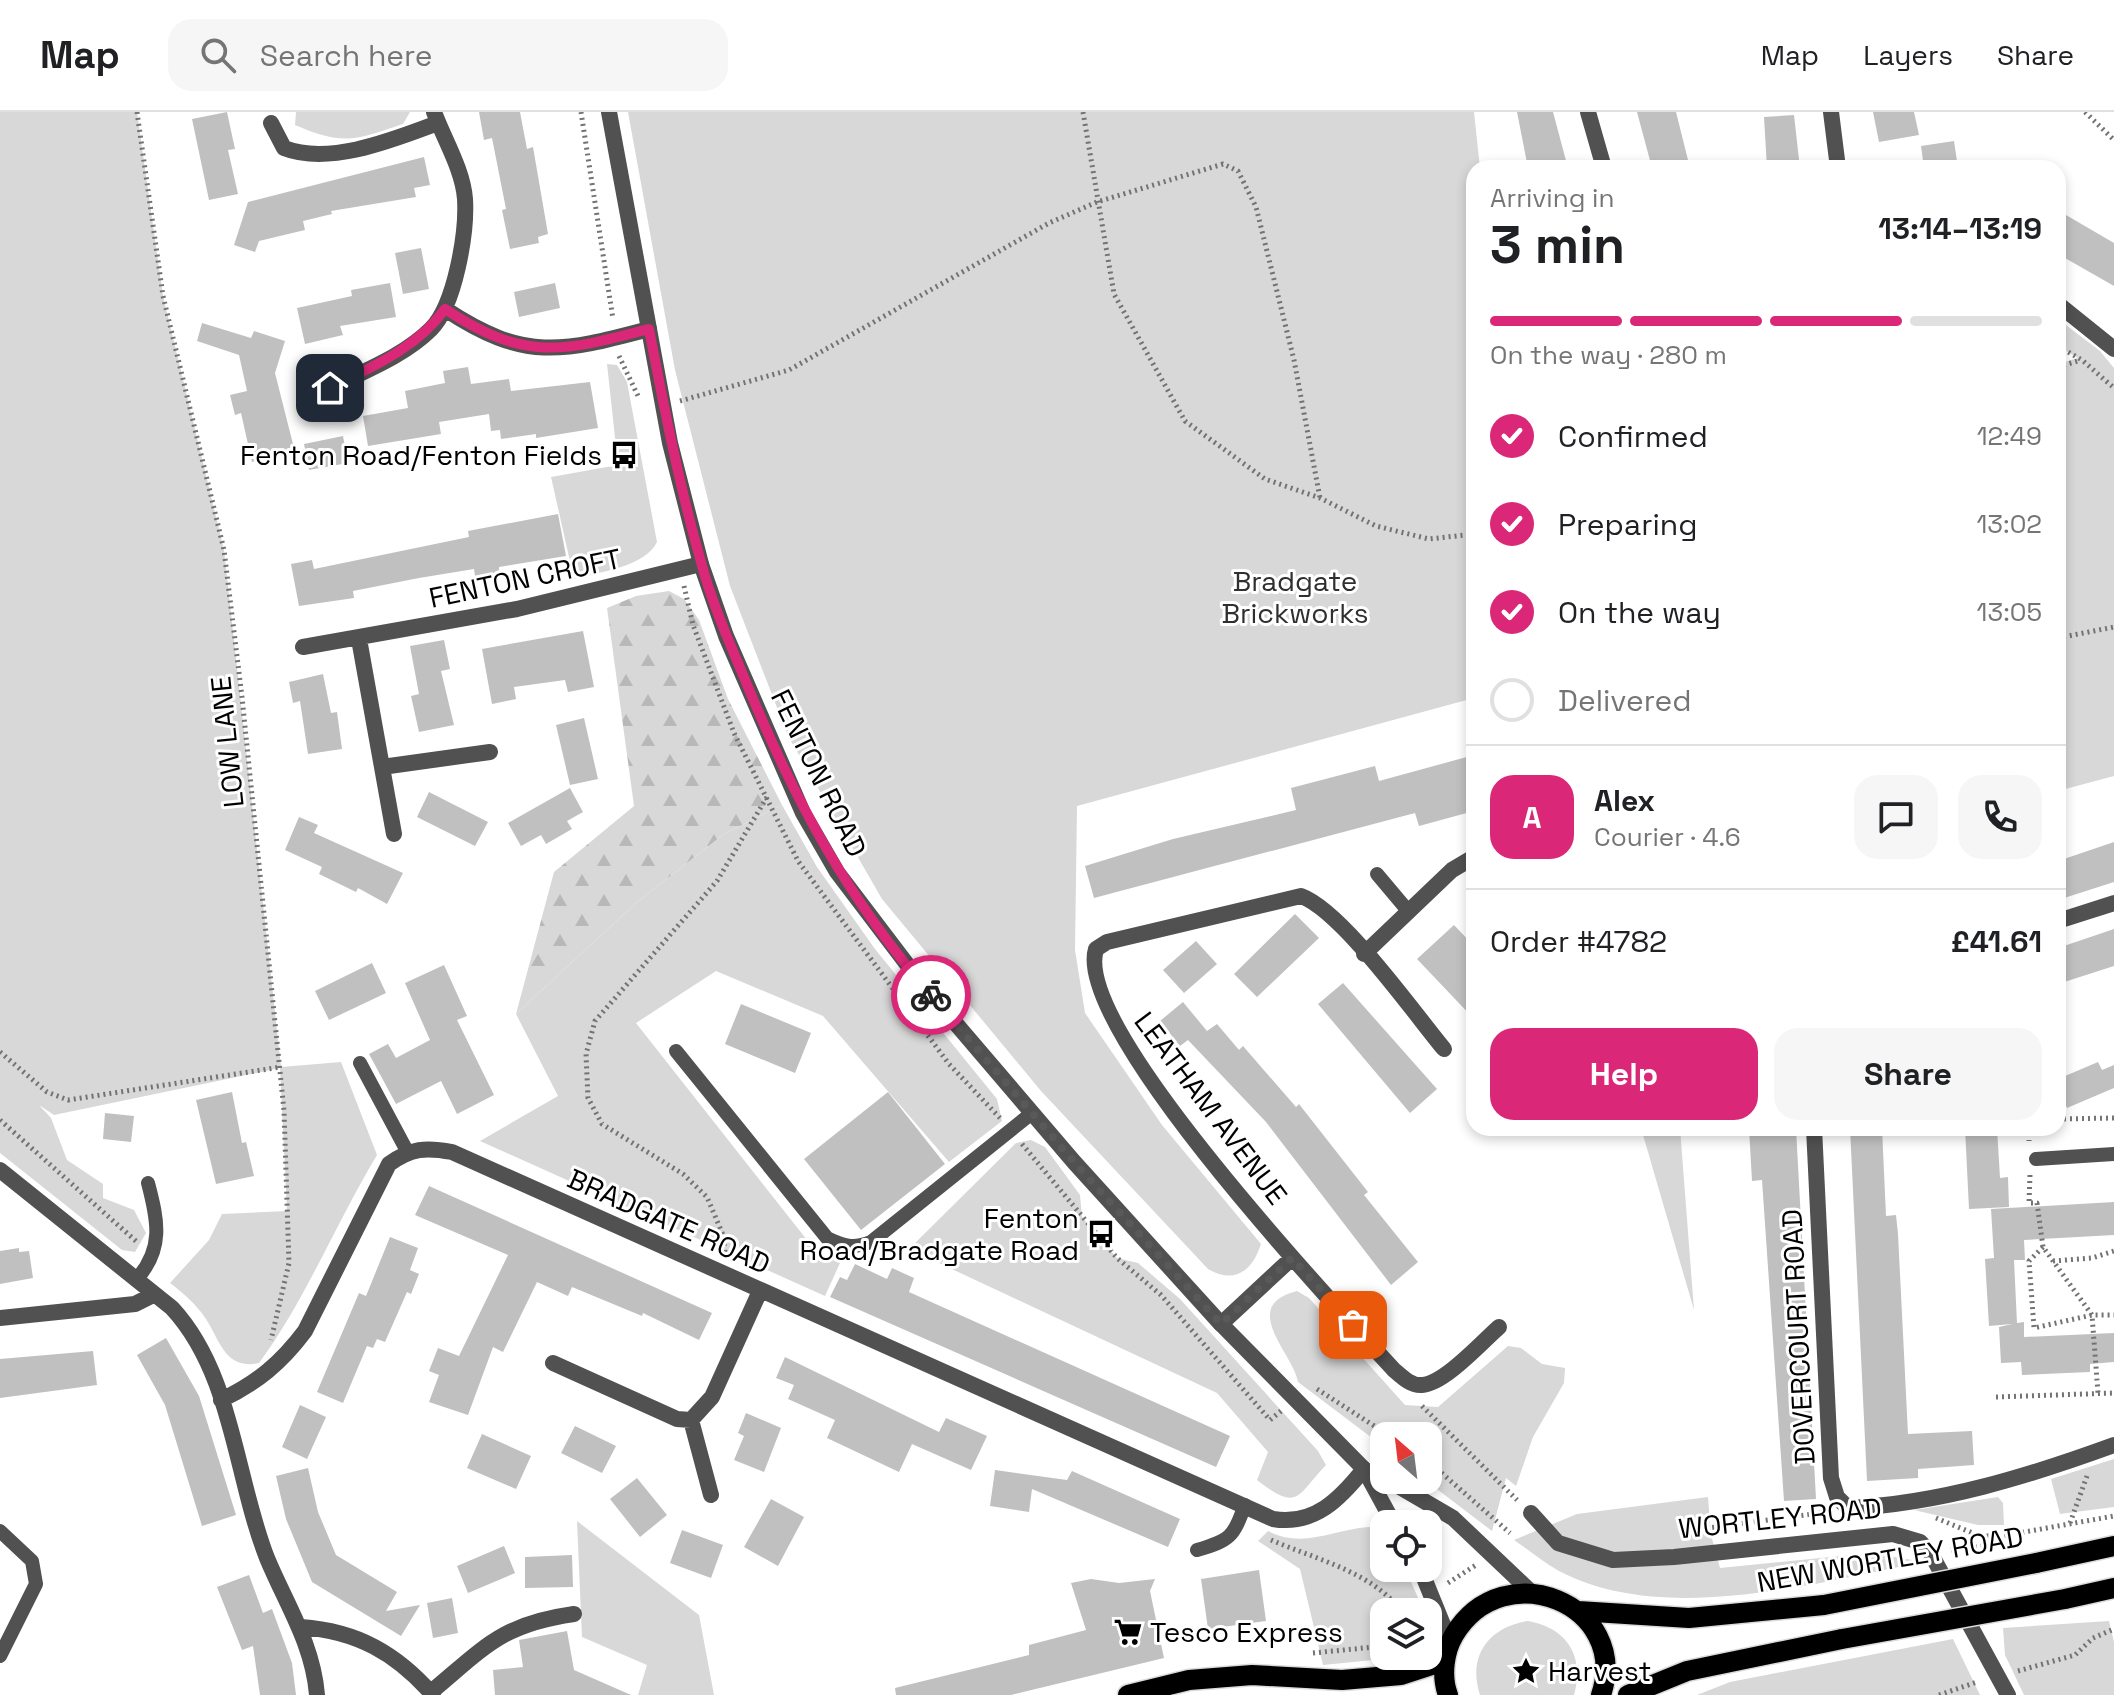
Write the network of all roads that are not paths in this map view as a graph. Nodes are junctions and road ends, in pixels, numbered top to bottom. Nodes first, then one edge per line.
1 (609, 112) edge
2 (1588, 112) edge
3 (1831, 112) edge
4 (436, 118) edge
5 (271, 123) dead end
6 (1602, 160) edge
7 (1837, 160) edge
8 (445, 309) junction
9 (2066, 310) edge
10 (649, 329) junction
11 (2114, 349) edge
12 (330, 388) dead end
13 (701, 564) junction
14 (359, 639) junction
15 (303, 647) dead end
16 (490, 752) dead end
17 (382, 767) junction
18 (394, 834) dead end
19 (1466, 862) edge
20 (1377, 874) dead end
21 (2114, 903) edge
22 (1409, 912) junction
23 (2066, 918) edge
24 (1364, 954) junction
25 (1444, 1049) dead end
26 (676, 1051) dead end
27 (360, 1063) dead end
28 (1032, 1113) junction
29 (1814, 1136) edge
30 (407, 1151) junction
31 (2114, 1154) edge
32 (2036, 1159) dead end
33 (0, 1170) edge
34 (148, 1183) dead end
35 (1292, 1258) junction
36 (136, 1280) junction
37 (760, 1291) junction
38 (153, 1295) junction
39 (0, 1318) edge
40 (1221, 1324) junction
41 (1499, 1327) dead end
42 (553, 1363) dead end
43 (221, 1400) junction
44 (691, 1420) junction
45 (2106, 1448) edge
46 (1364, 1469) junction
47 (1370, 1472) edge
48 (1412, 1494) edge
49 (711, 1495) dead end
50 (1245, 1505) junction
51 (1386, 1510) edge
52 (1531, 1513) road end
53 (0, 1531) edge
54 (2114, 1546) edge
55 (1197, 1550) dead end
56 (1425, 1582) edge
57 (2114, 1588) edge
58 (1530, 1591) junction
59 (1578, 1611) junction
60 (574, 1614) dead end
61 (301, 1627) junction
62 (1447, 1651) junction
63 (0, 1656) edge
64 (432, 1693) edge
65 (317, 1695) edge
66 (1128, 1695) edge
67 (1448, 1695) edge
68 (1601, 1695) edge
69 (1628, 1695) edge
70 (2008, 1695) edge

1 - 10 street, FENTON ROAD
2 - 6 street
3 - 7 street
4 - 5 street
4 - 8 street
8 - 10 street
8 - 12 street
9 - 11 street
10 - 13 street, FENTON ROAD
13 - 14 street, FENTON CROFT
13 - 28 street, FENTON ROAD
14 - 15 street, FENTON CROFT
14 - 17 street
16 - 17 street
17 - 18 street
19 - 22 street
20 - 22 lane
21 - 23 street
22 - 24 street
24 - 25 street, LEATHAM AVENUE
24 - 35 street, LEATHAM AVENUE
26 - 28 lane
27 - 30 lane
28 - 40 street, FENTON ROAD
29 - 45 street, DOVERCOURT ROAD
30 - 37 street, BRADGATE ROAD
30 - 43 street
31 - 32 lane
33 - 36 street
34 - 36 lane
35 - 40 street
35 - 41 street
36 - 38 street
37 - 44 street
37 - 50 street, BRADGATE ROAD
38 - 39 street
38 - 43 street
40 - 46 street, FENTON ROAD
42 - 44 street
43 - 61 street
44 - 49 street
46 - 47 street, FENTON ROAD
46 - 50 street, BRADGATE ROAD
46 - 51 street, FENTON ROAD
48 - 58 street, FENTON ROAD
50 - 55 lane
52 - 70 street, WORTLEY ROAD
53 - 63 lane
54 - 59 main road, NEW WORTLEY ROAD, bridge
56 - 62 street
57 - 69 main road, bridge
58 - 59 main road
58 - 62 main road
59 - 68 main road
60 - 64 street
61 - 64 street
61 - 65 street
62 - 66 main road
62 - 67 main road

